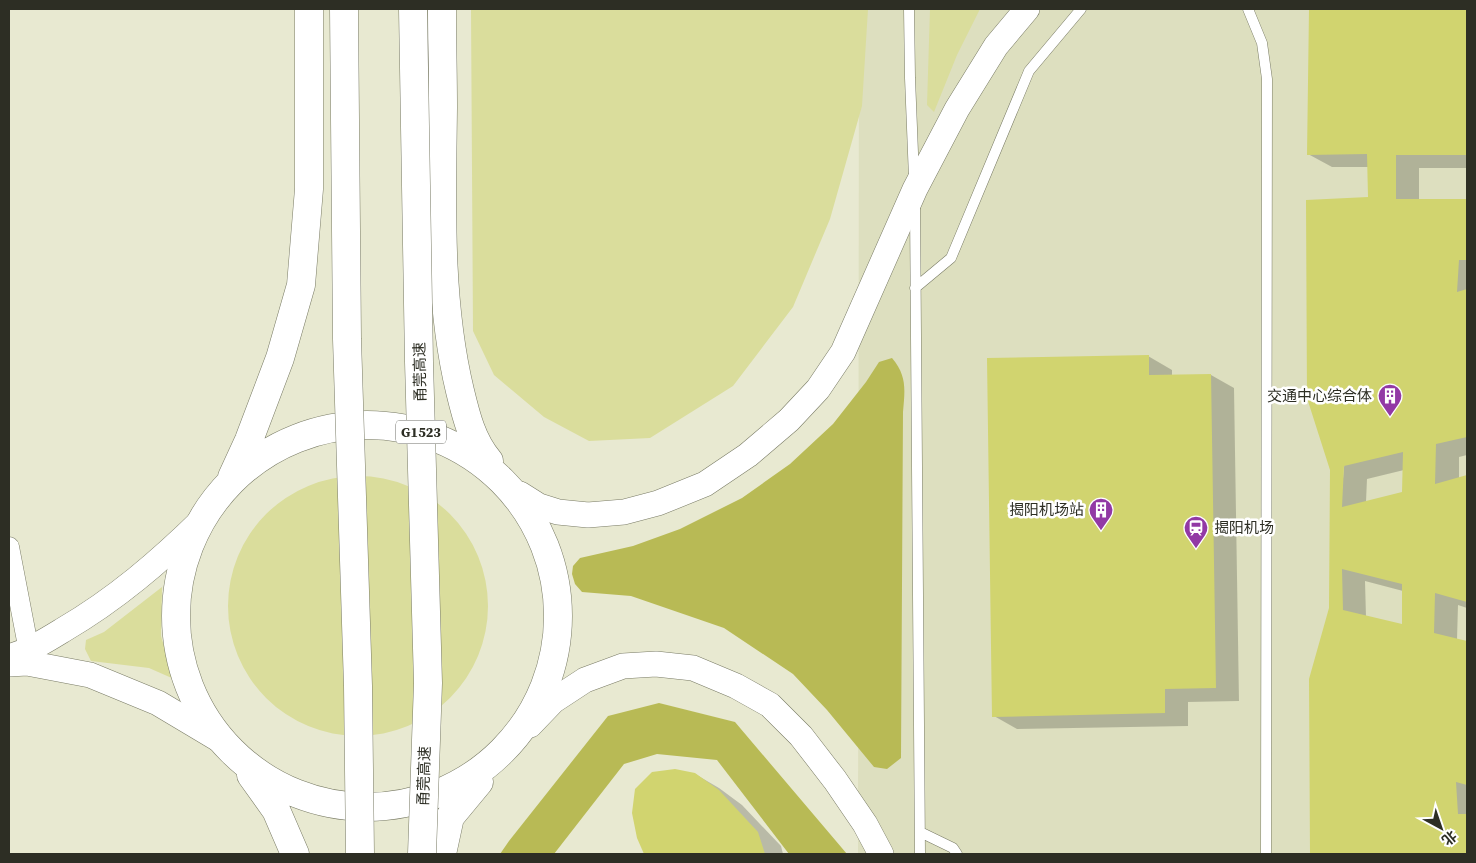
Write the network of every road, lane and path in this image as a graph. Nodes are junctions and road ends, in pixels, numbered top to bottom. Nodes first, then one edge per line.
1 (309, 9) edge
2 (344, 9) edge
3 (413, 9) edge
4 (442, 9) edge
5 (909, 9) edge
6 (1027, 9) edge
7 (1081, 9) edge
8 (1248, 9) edge
9 (915, 189) junction
10 (916, 288) junction
11 (496, 469) junction
12 (228, 486) junction
13 (520, 494) junction
14 (203, 519) junction
15 (9, 547) edge
16 (15, 657) edge
17 (530, 725) junction
18 (220, 740) junction
19 (494, 765) junction
20 (245, 766) junction
21 (920, 832) junction
22 (295, 854) edge
23 (360, 854) edge
24 (422, 854) edge
25 (442, 854) edge
26 (881, 854) edge
27 (920, 854) edge
28 (957, 854) edge
29 (1266, 854) edge

1 - 12 main road
2 - 23 main road, bridge
3 - 24 main road, 甬莞高速 / G1523, bridge
4 - 11 main road
5 - 9 lane
6 - 9 street
7 - 10 lane
8 - 29 lane
9 - 10 lane
9 - 13 street
10 - 21 lane
11 - 12 main road
11 - 13 main road
12 - 14 main road
13 - 17 main road
14 - 16 street
14 - 18 main road
15 - 16 street
16 - 18 street
17 - 19 main road
17 - 26 street
18 - 20 main road
19 - 20 main road
19 - 25 main road
20 - 22 main road
21 - 27 lane
21 - 28 lane

